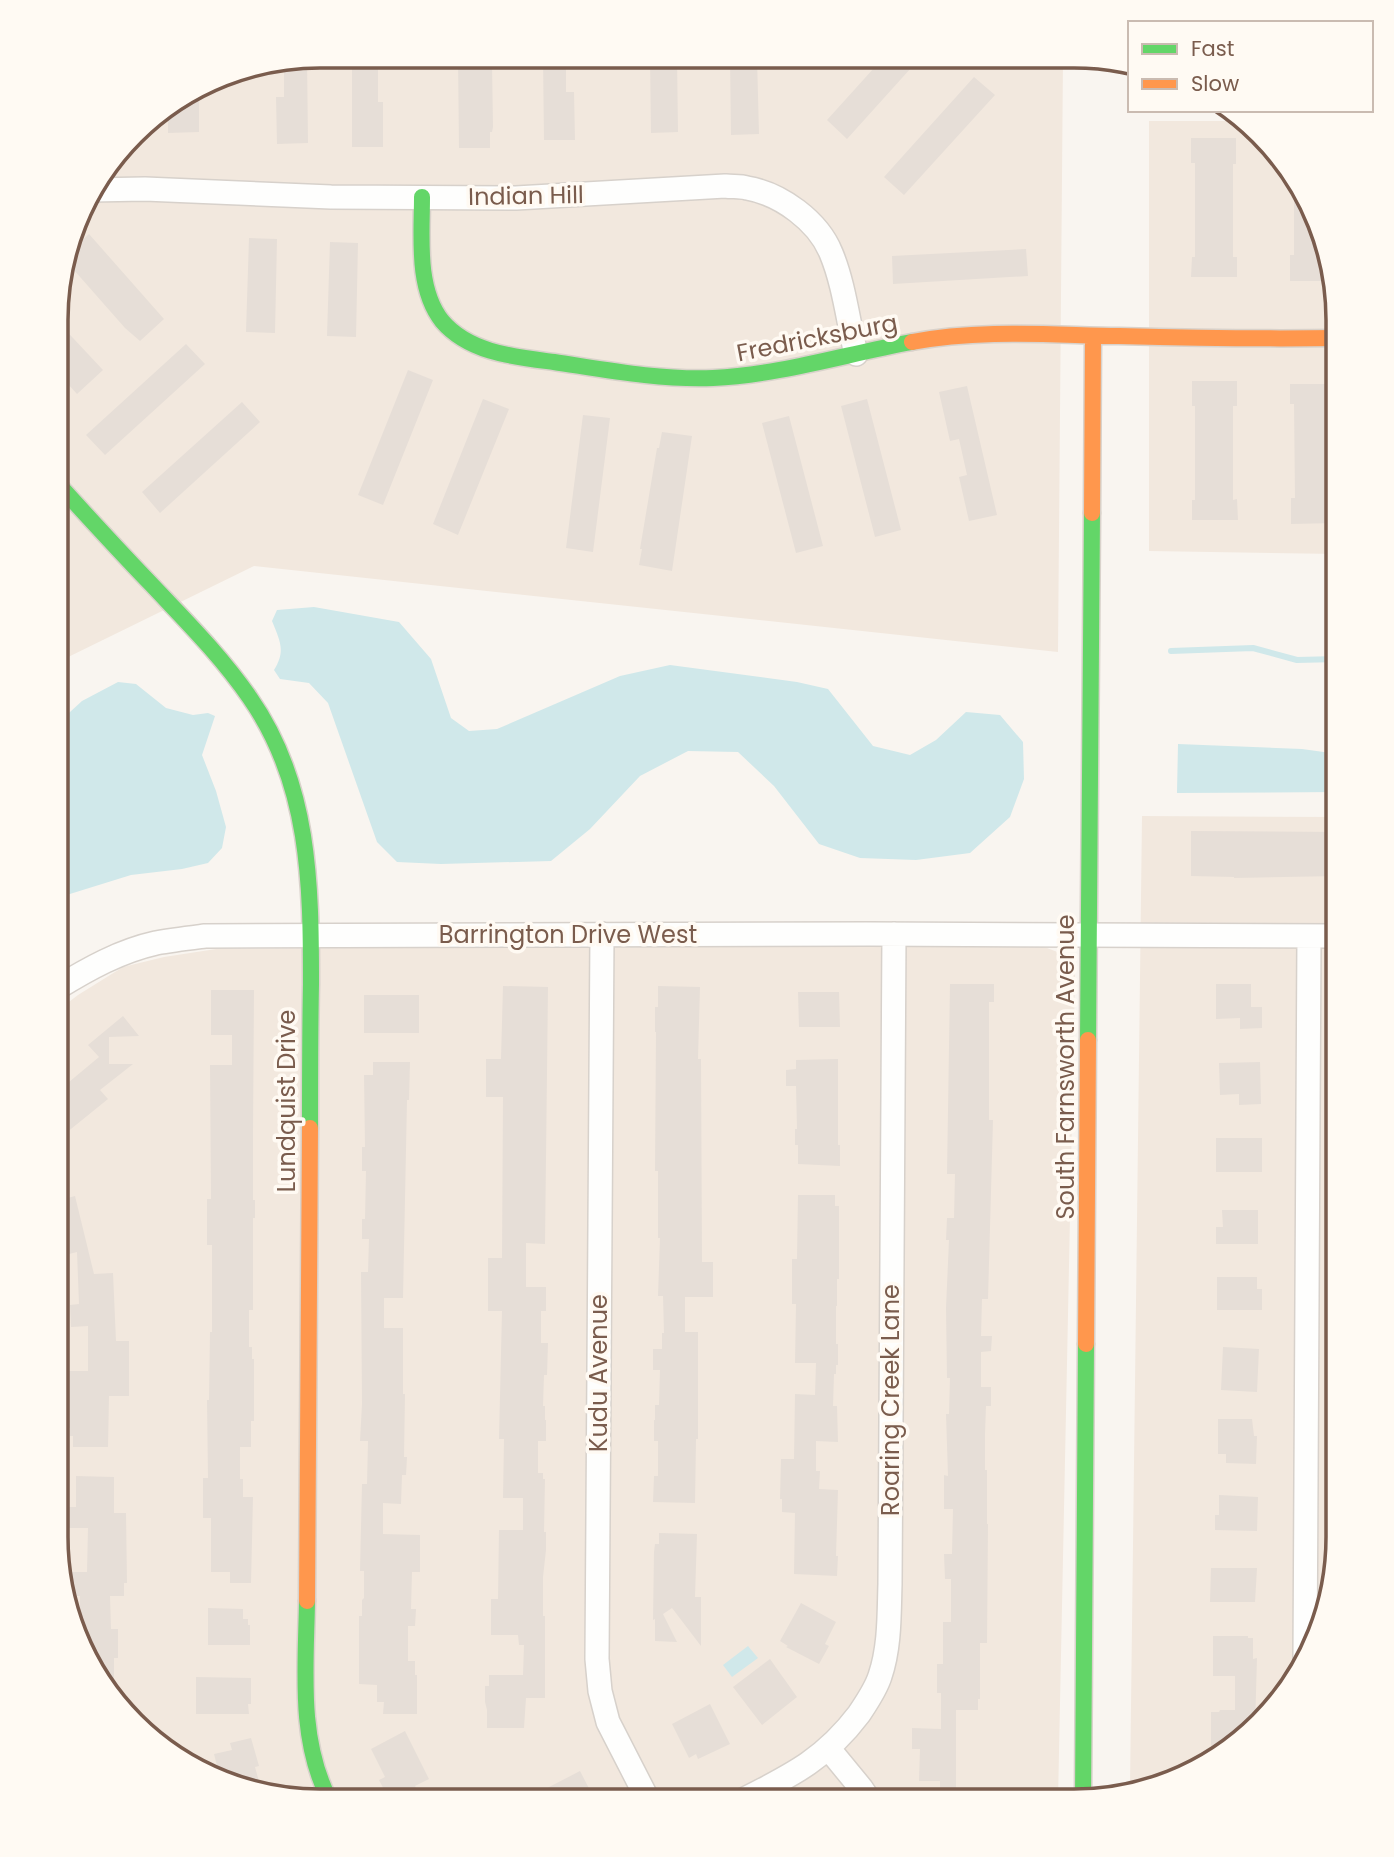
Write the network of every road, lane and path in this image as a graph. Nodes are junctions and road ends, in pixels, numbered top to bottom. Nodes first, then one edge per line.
1 (105, 190) edge
2 (422, 197) junction
3 (1093, 336) junction
4 (1326, 338) edge
5 (856, 354) junction
6 (68, 495) edge
7 (603, 934) junction
8 (894, 934) junction
9 (1090, 934) junction
10 (311, 935) junction
11 (1309, 936) junction
12 (1326, 936) edge
13 (68, 981) edge
14 (1305, 1637) edge
15 (829, 1749) junction
16 (1083, 1788) edge
17 (323, 1789) edge
18 (642, 1789) edge
19 (763, 1789) edge
20 (862, 1789) edge

1 - 2 street, Indian Hill
2 - 5 street, Indian Hill
2 - 5 street, Fredricksburg
3 - 4 street, Fredricksburg
3 - 5 street, Fredricksburg
3 - 9 street, South Farnsworth Avenue
6 - 10 street, Lundquist Drive
7 - 8 street, Barrington Drive West
7 - 10 street, Barrington Drive West
7 - 18 street, Kudu Avenue
8 - 9 street, Barrington Drive West
8 - 15 street, Roaring Creek Lane
9 - 11 street, Barrington Drive West
9 - 16 street, South Farnsworth Avenue
10 - 13 street, Barrington Drive West
10 - 17 street, Lundquist Drive
11 - 12 street, Barrington Drive West
11 - 14 street
15 - 19 street, Roaring Creek Lane
15 - 20 street

